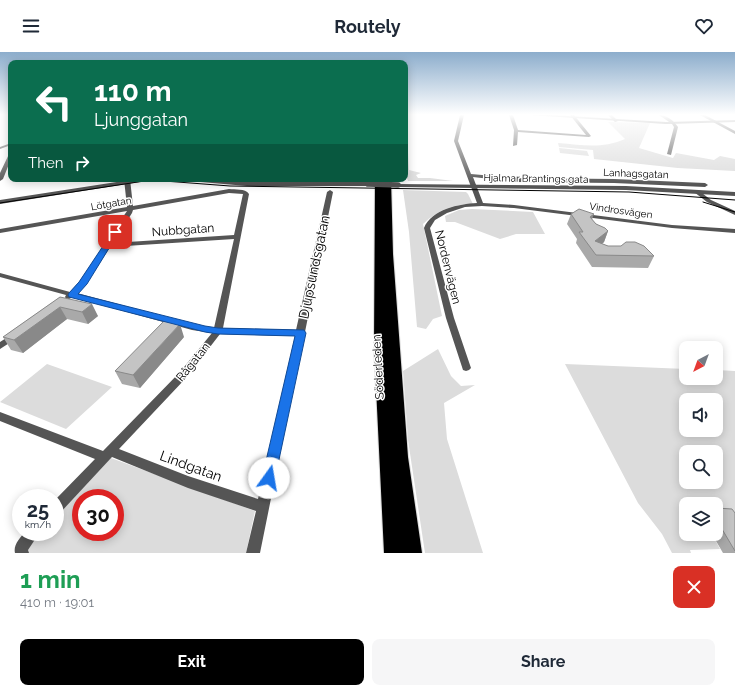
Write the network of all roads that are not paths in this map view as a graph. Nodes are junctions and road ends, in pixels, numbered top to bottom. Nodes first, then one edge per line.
1 (457, 138) edge
2 (517, 138) edge
3 (673, 138) edge
4 (515, 145) dead end
5 (669, 154) dead end
6 (8, 159) edge
7 (2, 171) edge
8 (470, 175) junction
9 (0, 179) edge
10 (121, 182) edge
11 (127, 182) edge
12 (224, 182) edge
13 (379, 182) edge
14 (393, 182) edge
15 (705, 185) dead end
16 (473, 186) junction
17 (226, 191) joint
18 (330, 192) dead end
19 (696, 192) junction
20 (735, 194) edge
21 (0, 202) edge
22 (481, 205) junction
23 (130, 208) junction
24 (735, 213) edge
25 (0, 231) edge
26 (735, 232) edge
27 (237, 237) junction
28 (107, 245) junction
29 (0, 275) edge
30 (72, 295) junction
31 (60, 303) edge
32 (23, 329) edge
33 (218, 331) junction
34 (301, 333) junction
35 (0, 346) edge
36 (466, 368) dead end
37 (0, 416) edge
38 (108, 454) junction
39 (64, 500) edge
40 (262, 507) junction
41 (27, 541) edge
42 (21, 551) edge
43 (253, 553) edge
44 (394, 553) edge
45 (412, 553) edge

1 - 8 street
2 - 4 street
3 - 5 street
6 - 7 street
7 - 9 street
8 - 15 street, Lanhagsgatan
8 - 16 street
10 - 21 street
11 - 23 street
12 - 14 street, Hjalmar Brantings gata, bridge
13 - 44 highway, Söderleden
14 - 16 street, Hjalmar Brantings gata
14 - 45 highway, Söderleden
16 - 19 street, Hjalmar Brantings gata
16 - 22 street
17 - 23 street, Lötgatan
17 - 27 street, Rågatan
18 - 34 street, Djupsundsgatan
19 - 20 street, Hjalmar Brantings gata
19 - 24 street
22 - 26 street, Vindrosvägen
22 - 36 street, Nordenvägen
23 - 25 street, Lötgatan
23 - 28 street
27 - 28 street, Nubbgatan
27 - 33 street, Rågatan
28 - 30 street
29 - 30 street
30 - 31 street
30 - 33 street
32 - 35 street
33 - 34 street
33 - 38 street, Rågatan
34 - 40 street, Djupsundsgatan
37 - 38 street, Lindgatan
38 - 39 street, Rågatan
38 - 40 street, Lindgatan
40 - 43 street, Djupsundsgatan
41 - 42 street

